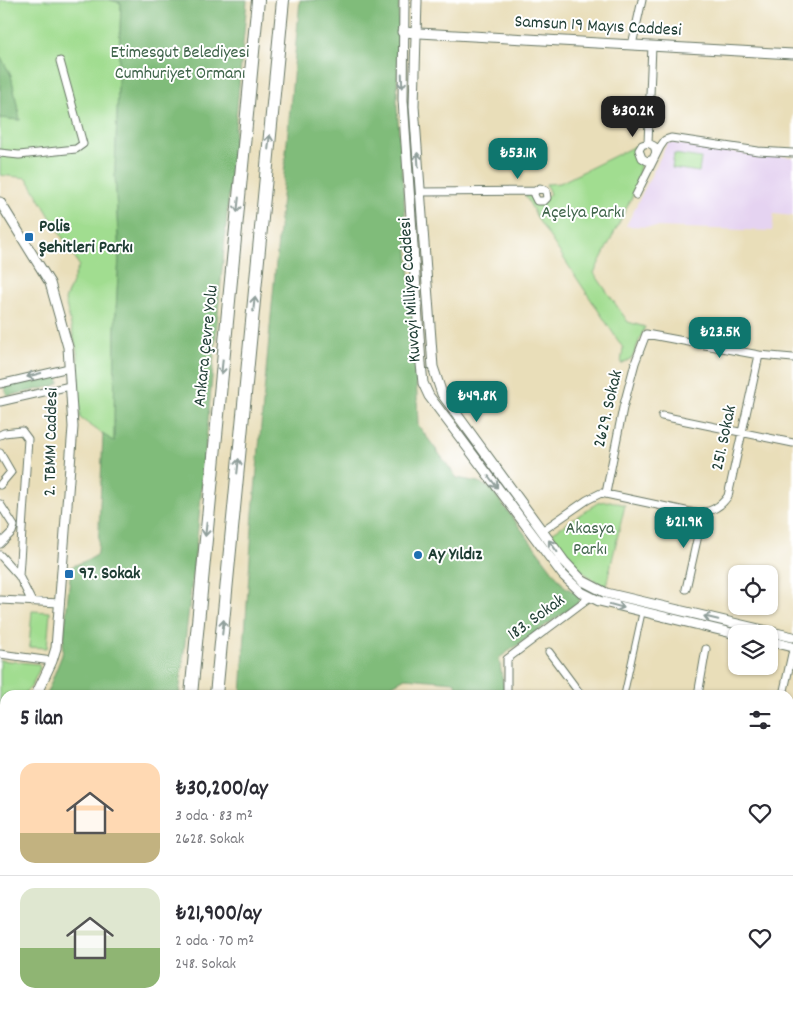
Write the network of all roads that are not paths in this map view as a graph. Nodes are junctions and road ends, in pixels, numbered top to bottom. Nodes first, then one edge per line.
1 (258, 0) edge
2 (283, 0) edge
3 (404, 0) edge
4 (417, 0) edge
5 (642, 0) edge
6 (402, 32) junction
7 (414, 33) junction
8 (632, 45) junction
9 (652, 46) junction
10 (793, 54) edge
11 (60, 61) dead end
12 (648, 143) junction
13 (0, 153) edge
14 (793, 153) edge
15 (655, 157) junction
16 (535, 191) dead end
17 (420, 192) junction
18 (636, 195) dead end
19 (0, 202) edge
20 (759, 355) junction
21 (793, 358) edge
22 (69, 368) junction
23 (0, 384) edge
24 (70, 386) junction
25 (0, 402) edge
26 (662, 416) dead end
27 (742, 432) junction
28 (0, 436) edge
29 (793, 443) edge
30 (0, 453) edge
31 (485, 454) junction
32 (476, 460) junction
33 (0, 485) edge
34 (606, 493) junction
35 (0, 504) edge
36 (703, 513) junction
37 (542, 531) junction
38 (0, 544) edge
39 (0, 555) edge
40 (19, 576) junction
41 (686, 589) dead end
42 (590, 598) junction
43 (0, 600) edge
44 (32, 602) junction
45 (60, 603) junction
46 (642, 613) junction
47 (728, 632) edge
48 (793, 636) edge
49 (778, 645) edge
50 (706, 649) dead end
51 (792, 650) edge
52 (549, 652) dead end
53 (0, 654) edge
54 (52, 660) junction
55 (38, 690) edge
56 (190, 690) edge
57 (217, 690) edge
58 (507, 690) edge
59 (577, 690) edge
60 (625, 690) edge
61 (699, 690) edge
62 (784, 690) edge

1 -> 56 highway, Ankara Çevre Yolu
57 -> 2 highway
3 - 6 main road, Kuvayi Milliye Caddesi
4 - 7 main road, Kuvayi Milliye Caddesi
5 - 8 street
6 - 7 main road, Samsun 19 Mayıs Caddesi
6 -> 32 main road, Kuvayi Milliye Caddesi
7 - 8 main road, Samsun 19 Mayıs Caddesi
17 -> 7 main road, Kuvayi Milliye Caddesi
8 - 9 main road, Samsun 19 Mayıs Caddesi
9 - 10 main road, Samsun 19 Mayıs Caddesi
9 - 12 street
11 - 13 street
12 - 15 street
12 - 15 street
14 - 15 street
15 - 18 street
16 - 17 street
17 - 31 main road, Kuvayi Milliye Caddesi
19 - 22 main road, 2. TBMM Caddesi
20 - 21 street
20 - 27 street, 251. Sokak
20 - 34 street, 2629. Sokak
22 -> 23 street
22 - 24 main road, 2. TBMM Caddesi
24 - 25 street
24 - 45 main road, 2. TBMM Caddesi
26 - 27 street
27 - 29 street
27 - 36 street, 251. Sokak
28 - 40 street
30 - 33 street
31 - 32 main road
31 - 37 main road, Kuvayi Milliye Caddesi
32 -> 42 main road, Kuvayi Milliye Caddesi
34 - 36 street
34 - 37 street
35 - 38 street
36 - 41 street
48 -> 37 main road, Kuvayi Milliye Caddesi
39 - 40 street
40 - 44 street
42 -> 46 main road, Kuvayi Milliye Caddesi
42 - 58 street, 183. Sokak
43 - 44 street
44 - 45 street
45 - 54 main road, 2. TBMM Caddesi
46 - 47 main road, Kuvayi Milliye Caddesi
46 - 60 street
48 - 51 main road
49 - 51 main road
50 - 61 street
51 - 62 street
52 - 59 street
53 - 54 street
54 - 55 main road, 2. TBMM Caddesi

